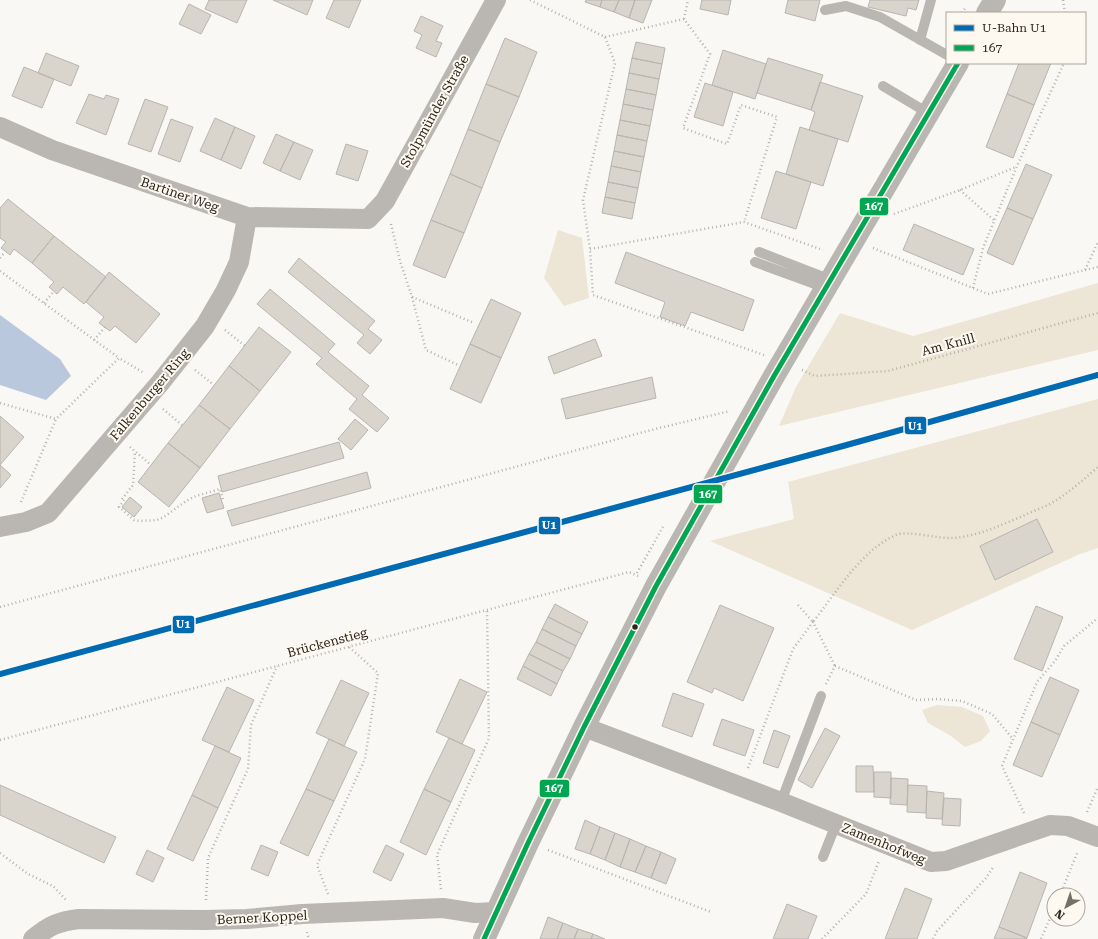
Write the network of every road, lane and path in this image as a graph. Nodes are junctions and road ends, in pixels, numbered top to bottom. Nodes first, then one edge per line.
1 (496, 0) edge
2 (530, 0) edge
3 (688, 0) edge
4 (931, 0) edge
5 (995, 0) edge
6 (1063, 0) edge
7 (825, 10) dead end
8 (988, 12) edge
9 (1065, 12) edge
10 (684, 19) junction
11 (605, 37) junction
12 (920, 40) junction
13 (946, 54) edge
14 (957, 64) edge
15 (1064, 64) edge
16 (883, 86) dead end
17 (928, 113) junction
18 (0, 127) edge
19 (1016, 166) junction
20 (960, 190) junction
21 (385, 200) junction
22 (894, 214) dead end
23 (247, 217) junction
24 (368, 219) joint
25 (995, 221) junction
26 (744, 222) junction
27 (1098, 242) edge
28 (590, 248) junction
29 (873, 248) dead end
30 (823, 250) dead end
31 (5, 252) dead end
32 (757, 257) dead end
33 (0, 258) edge
34 (1098, 267) edge
35 (1086, 270) junction
36 (0, 271) edge
37 (828, 284) junction
38 (973, 288) junction
39 (54, 291) dead end
40 (412, 297) junction
41 (44, 303) junction
42 (1098, 313) edge
43 (210, 318) junction
44 (474, 323) dead end
45 (105, 327) dead end
46 (94, 340) junction
47 (245, 346) dead end
48 (762, 355) dead end
49 (119, 358) junction
50 (458, 364) dead end
51 (802, 370) dead end
52 (154, 390) junction
53 (0, 403) edge
54 (752, 416) junction
55 (56, 419) junction
56 (182, 425) dead end
57 (115, 435) junction
58 (135, 451) junction
59 (152, 465) dead end
60 (1098, 467) edge
61 (223, 500) dead end
62 (6, 526) edge
63 (656, 586) junction
64 (798, 605) dead end
65 (0, 607) edge
66 (487, 610) junction
67 (1098, 618) edge
68 (813, 622) junction
69 (348, 647) junction
70 (277, 666) junction
71 (835, 666) junction
72 (821, 696) joint
73 (584, 727) junction
74 (1012, 739) junction
75 (0, 740) edge
76 (740, 787) junction
77 (1098, 787) edge
78 (781, 802) junction
79 (836, 824) junction
80 (1032, 832) junction
81 (1088, 833) edge
82 (1013, 837) junction
83 (886, 844) junction
84 (548, 850) dead end
85 (0, 853) edge
86 (823, 857) dead end
87 (1064, 887) edge
88 (442, 891) dead end
89 (329, 896) dead end
90 (69, 902) dead end
91 (206, 907) dead end
92 (496, 912) junction
93 (711, 912) dead end
94 (1047, 927) edge
95 (33, 939) edge
96 (484, 939) edge
97 (822, 939) edge
98 (933, 939) edge
99 (1042, 939) edge

1 - 21 street, Stolpmünder Straße
2 - 11 path
3 - 10 path
4 - 12 lane
5 - 8 street
6 - 9 path
7 - 12 lane
10 - 11 path
10 - 26 path
11 - 28 path
12 - 13 lane
14 - 17 street
15 - 19 path
16 - 17 lane
17 - 37 street
18 - 23 street, Bartiner Weg
19 - 20 path
19 - 25 path
20 - 22 path
20 - 25 path
21 - 24 street, Stolpmünder Straße
21 - 40 path
23 - 24 street, Bartiner Weg
23 - 43 street, Falkenburger Ring
25 - 38 path
26 - 28 path
26 - 30 path
27 - 35 path
28 - 48 path
29 - 38 path
31 - 33 path
32 - 37 lane
34 - 35 path
35 - 38 path
36 - 41 path
37 - 54 street
39 - 41 path
40 - 44 path
40 - 50 path
41 - 46 path
42 - 51 path, Am Knill
43 - 47 path
43 - 52 street, Falkenburger Ring
45 - 46 path
46 - 49 path
49 - 52 path
49 - 55 path
52 - 56 path
52 - 57 street, Falkenburger Ring
53 - 55 path
54 - 63 street
54 - 65 path
55 - 62 path
57 - 58 path
57 - 62 street, Falkenburger Ring
58 - 59 path
58 - 61 path
60 - 68 path
63 - 66 path, Brückenstieg
63 - 73 street
64 - 68 path
66 - 69 path, Brückenstieg
66 - 88 path
67 - 74 path
68 - 71 path
68 - 76 path
69 - 70 path, Brückenstieg
69 - 89 path
70 - 75 path, Brückenstieg
70 - 91 path
71 - 72 path
71 - 74 path
72 - 78 lane
73 - 76 street, Zamenhofweg
73 - 92 street
74 - 80 path
76 - 78 street, Zamenhofweg
77 - 81 path
78 - 79 street, Zamenhofweg
79 - 83 street, Zamenhofweg
79 - 86 lane
80 - 81 street, Zamenhofweg
80 - 82 street, Zamenhofweg
81 - 87 path
82 - 83 street, Zamenhofweg
82 - 98 path
83 - 97 path
84 - 93 path
85 - 90 path
92 - 95 street, Berner Koppel
92 - 96 street
94 - 99 path

